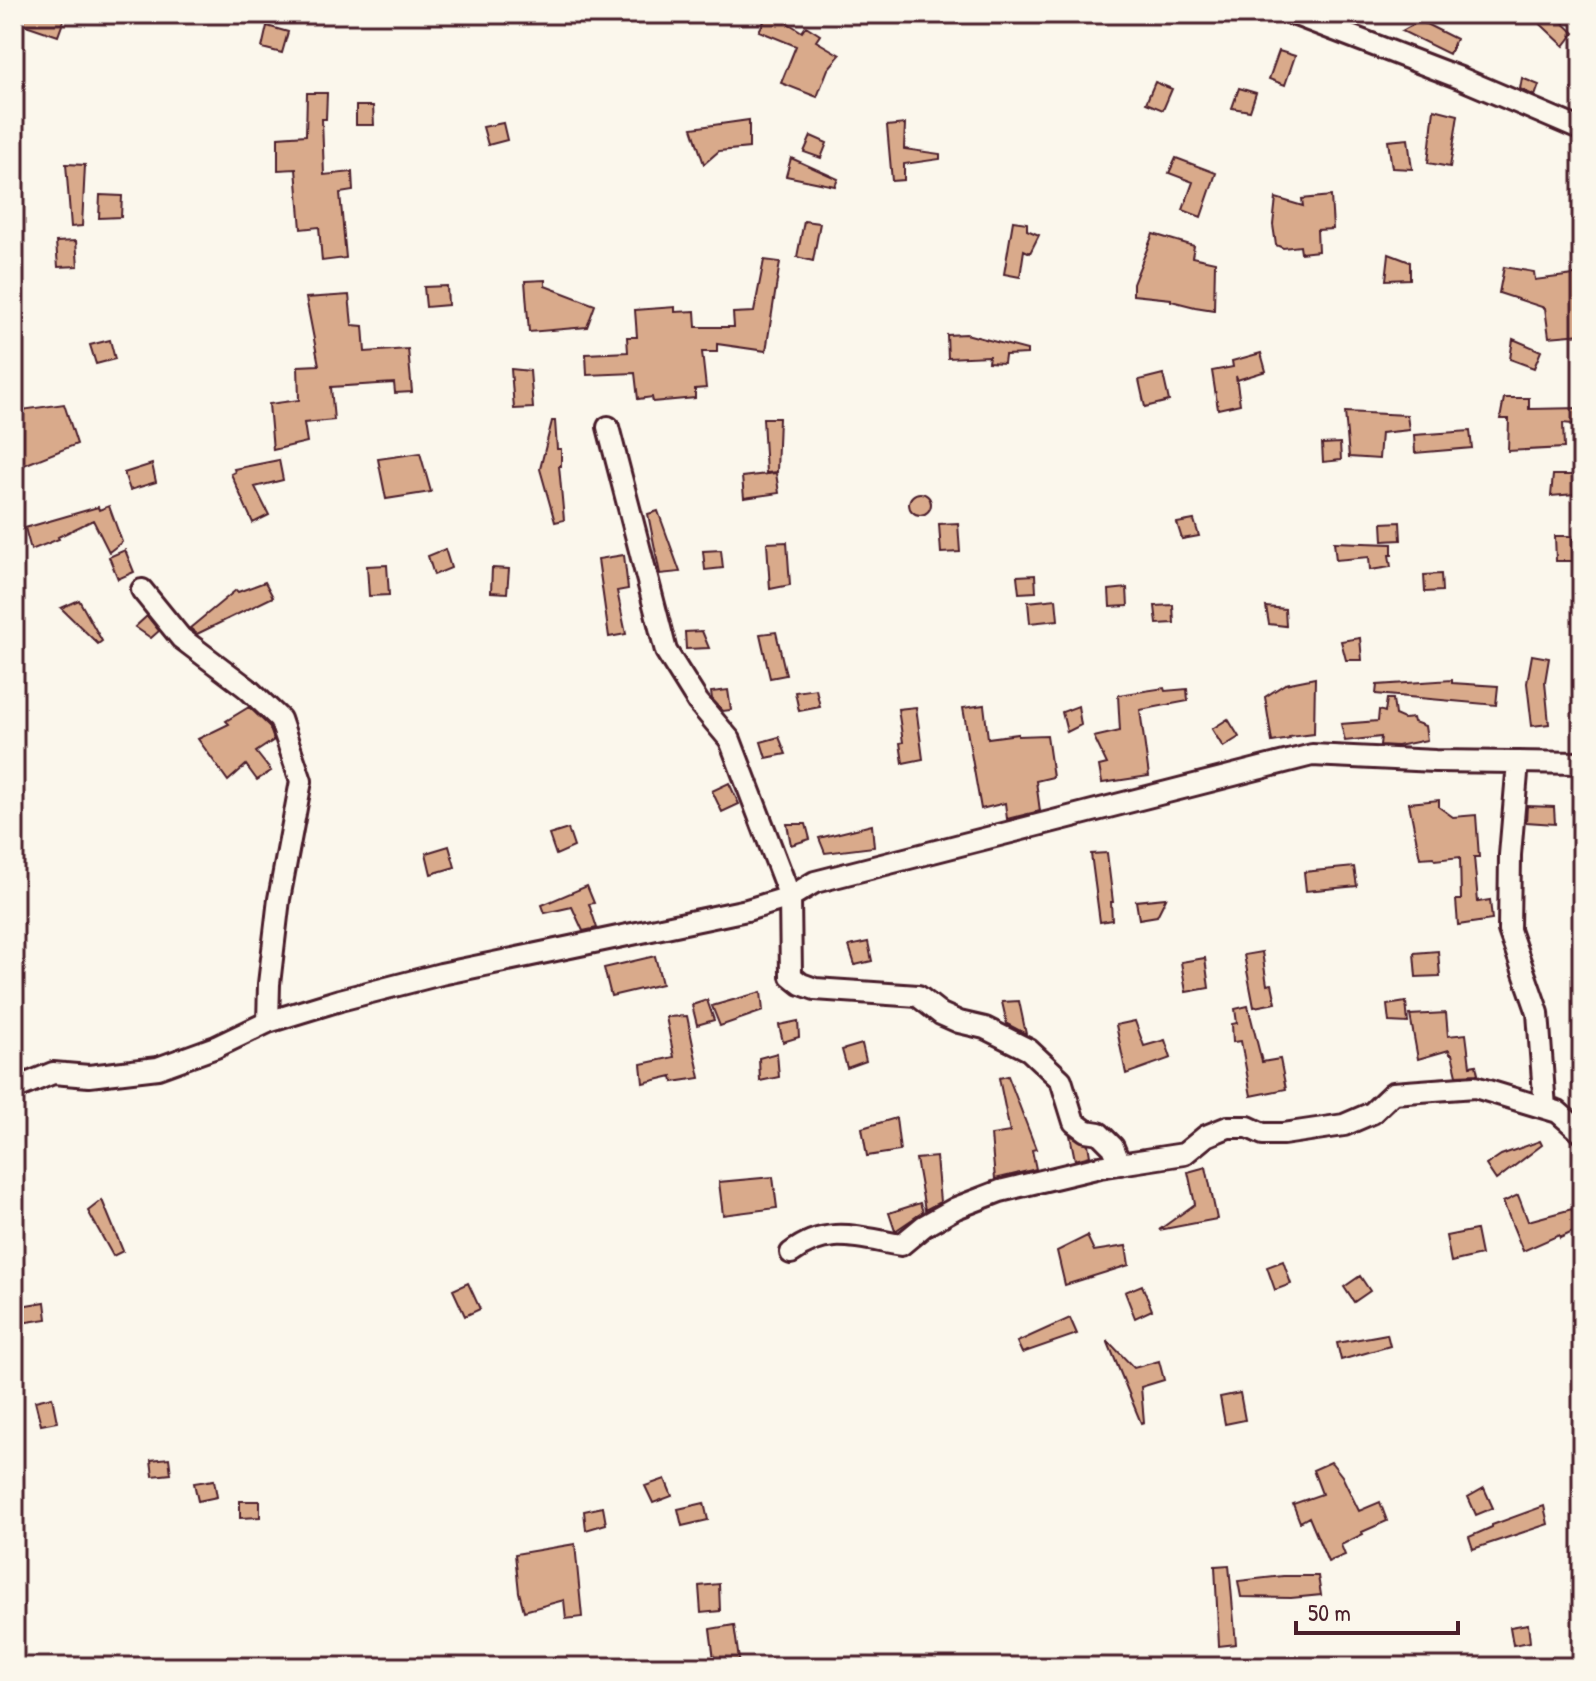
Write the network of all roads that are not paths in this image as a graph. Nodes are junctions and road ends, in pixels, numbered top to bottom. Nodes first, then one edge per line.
1 (1293, 14) edge
2 (1582, 130) edge
3 (608, 427) dead end
4 (142, 590) dead end
5 (1518, 762) junction
6 (1582, 763) edge
7 (790, 897) junction
8 (268, 1022) junction
9 (14, 1089) edge
10 (1545, 1108) junction
11 (1582, 1133) edge
12 (1120, 1164) junction
13 (791, 1253) dead end

1 - 2 street
3 - 7 street
4 - 8 street
5 - 6 street
5 - 7 street
5 - 10 street
7 - 8 street
7 - 12 street
8 - 9 street
10 - 11 street
10 - 12 street
12 - 13 street

